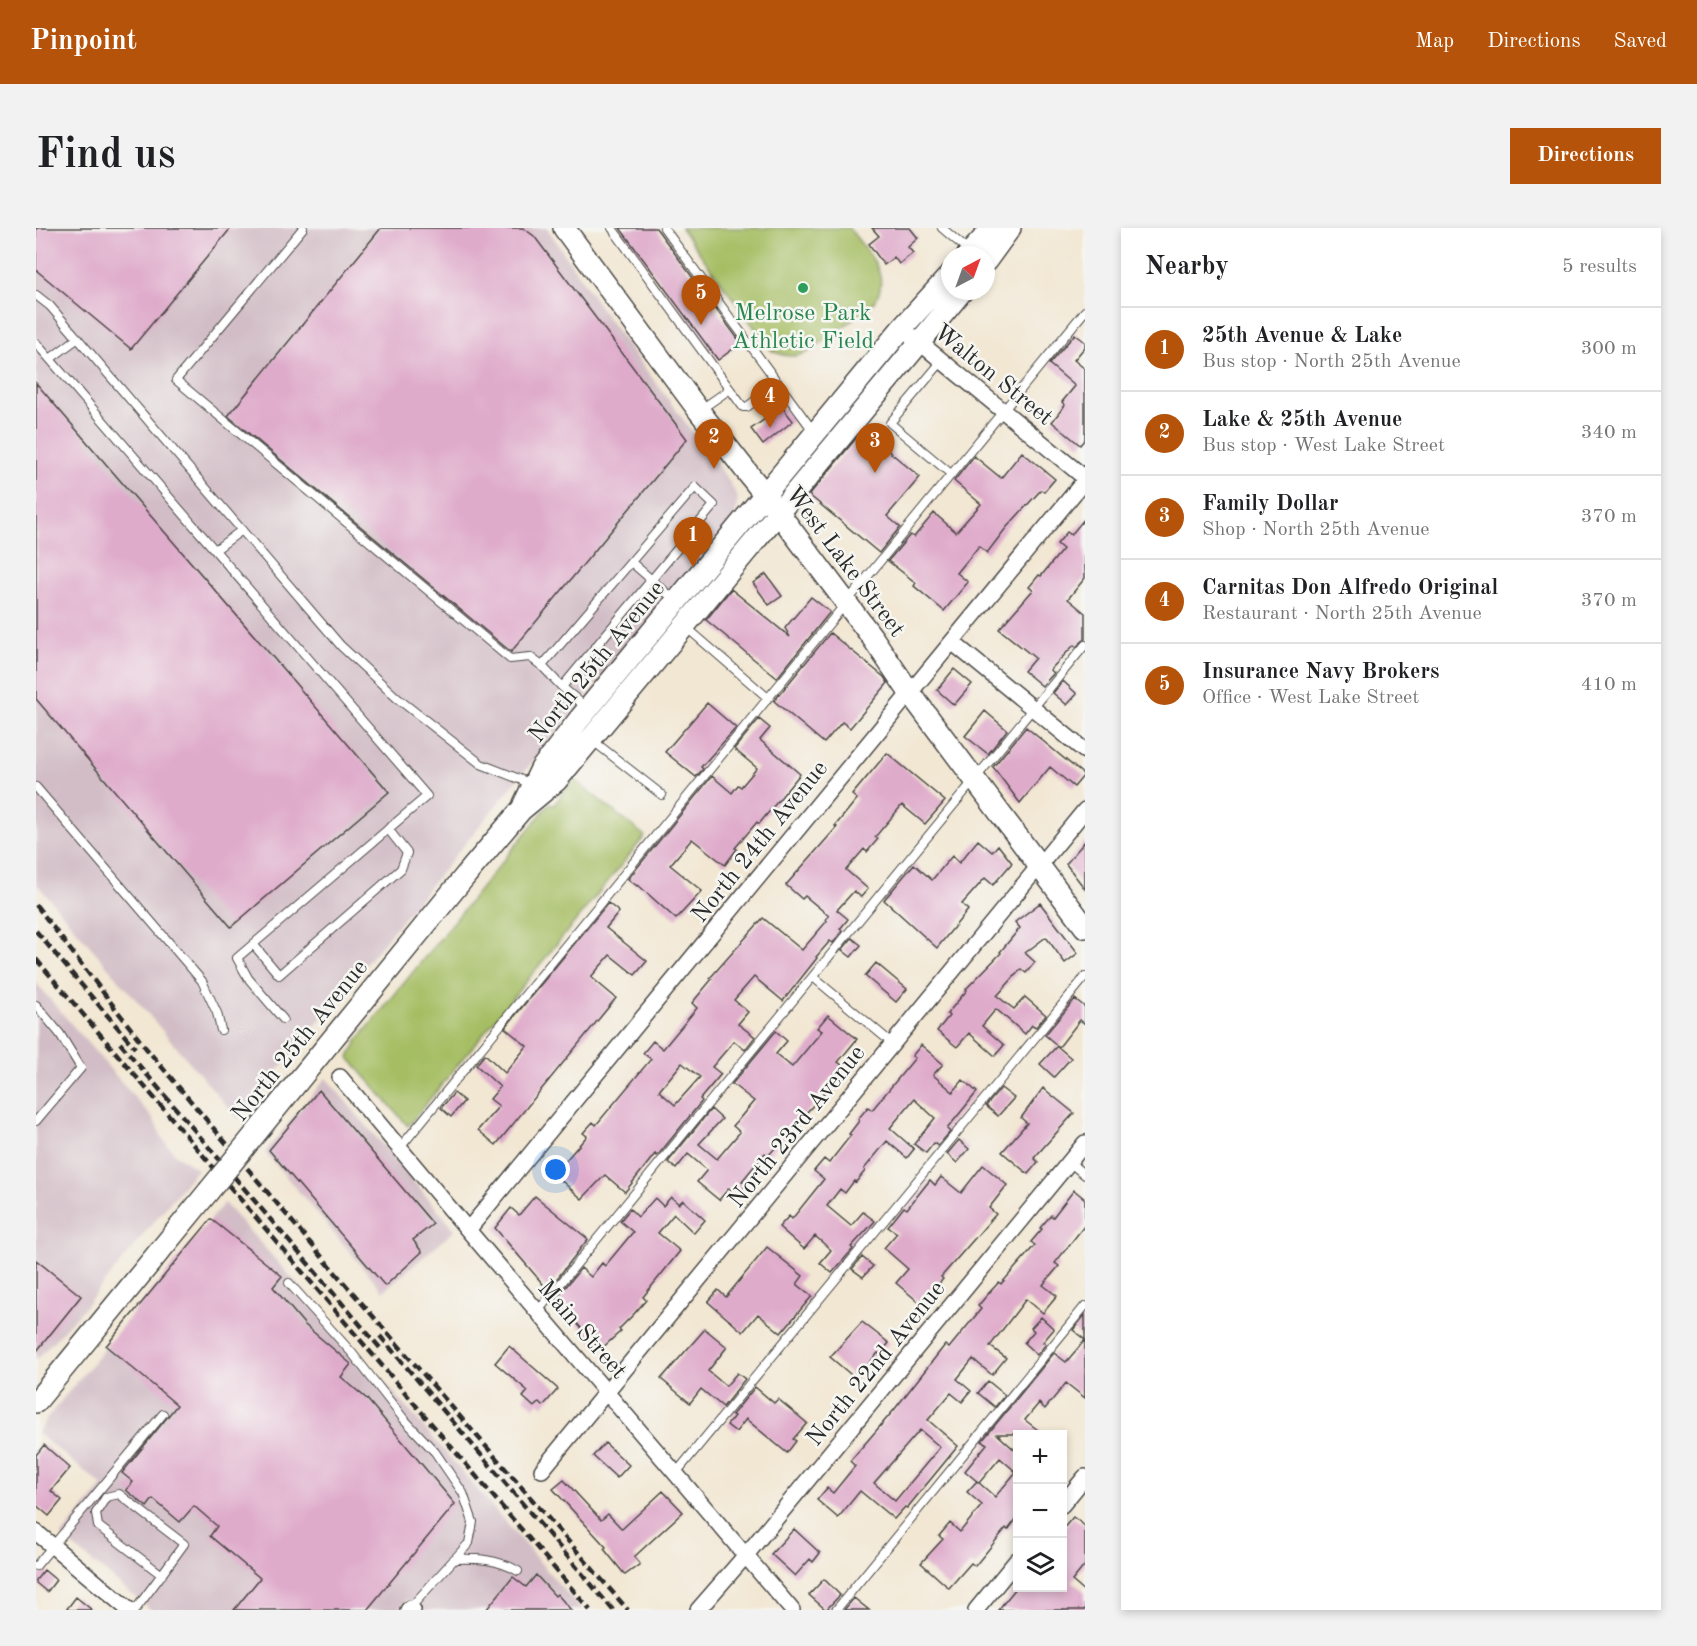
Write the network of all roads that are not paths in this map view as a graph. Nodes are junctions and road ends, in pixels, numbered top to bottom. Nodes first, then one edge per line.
1 (303, 228) edge
2 (564, 228) edge
3 (612, 228) edge
4 (664, 228) edge
5 (942, 228) edge
6 (993, 228) edge
7 (1010, 228) edge
8 (963, 246) edge
9 (981, 246) edge
10 (988, 246) edge
11 (941, 285) edge
12 (36, 295) edge
13 (955, 300) edge
14 (1085, 311) edge
15 (902, 328) junction
16 (78, 338) junction
17 (36, 343) edge
18 (921, 343) junction
19 (50, 359) junction
20 (942, 361) junction
21 (778, 383) junction
22 (730, 389) junction
23 (699, 411) junction
24 (1003, 411) junction
25 (815, 434) junction
26 (951, 474) junction
27 (1085, 479) edge
28 (765, 495) junction
29 (779, 513) junction
30 (242, 530) junction
31 (215, 550) junction
32 (631, 562) junction
33 (651, 580) junction
34 (677, 602) junction
35 (846, 603) junction
36 (685, 626) junction
37 (952, 642) junction
38 (1085, 645) edge
39 (542, 666) junction
40 (562, 687) junction
41 (910, 693) junction
42 (768, 698) junction
43 (1033, 708) junction
44 (588, 709) junction
45 (591, 739) junction
46 (1085, 751) edge
47 (975, 779) junction
48 (533, 784) junction
49 (36, 787) edge
50 (662, 795) dead end
51 (521, 810) junction
52 (1085, 810) edge
53 (388, 829) junction
54 (1040, 865) junction
55 (1085, 927) edge
56 (253, 944) junction
57 (813, 977) junction
58 (1085, 977) edge
59 (36, 1005) edge
60 (283, 1019) dead end
61 (221, 1030) dead end
62 (893, 1044) junction
63 (340, 1077) dead end
64 (36, 1121) edge
65 (1085, 1143) edge
66 (399, 1149) junction
67 (1069, 1162) junction
68 (1085, 1175) edge
69 (468, 1230) junction
70 (289, 1283) dead end
71 (1085, 1306) edge
72 (538, 1311) junction
73 (607, 1392) junction
74 (36, 1402) edge
75 (163, 1414) dead end
76 (542, 1470) dead end
77 (676, 1473) junction
78 (1085, 1478) edge
79 (1067, 1499) edge
80 (36, 1532) edge
81 (53, 1546) junction
82 (746, 1555) junction
83 (454, 1559) junction
84 (1013, 1565) edge
85 (36, 1566) edge
86 (518, 1571) dead end
87 (159, 1579) junction
88 (410, 1609) edge
89 (129, 1610) edge
90 (135, 1610) edge
91 (698, 1610) edge
92 (792, 1610) edge
93 (836, 1610) edge
94 (976, 1610) edge

1 - 39 lane
2 - 23 main road, West Lake Street
3 - 22 lane
4 - 21 lane
5 - 8 lane
6 - 9 main road
7 - 10 main road
11 - 15 main road, North 25th Avenue
12 - 16 lane
13 - 18 main road, North 25th Avenue
14 - 24 lane
15 - 18 street, Walton Street
15 - 25 main road, North 25th Avenue
16 - 19 lane
16 - 30 lane
17 - 19 lane
18 - 20 street, Walton Street
18 - 29 main road, North 25th Avenue
19 - 31 lane
20 - 24 street, Walton Street
20 - 26 lane
21 - 22 lane
21 - 25 lane
22 - 23 lane
23 - 28 main road, West Lake Street
24 - 26 lane
24 - 27 street, Walton Street
25 - 28 main road, North 25th Avenue
26 - 35 lane
27 - 37 street, North 24th Avenue
28 - 29 main road, West Lake Street
28 - 34 main road, North 25th Avenue
29 - 35 main road, West Lake Street
29 - 36 main road, North 25th Avenue
30 - 31 lane
30 - 48 lane
31 - 53 lane
32 - 33 lane
32 - 33 lane
32 - 39 lane
33 - 34 lane
33 - 40 lane
34 - 44 main road, North 25th Avenue
35 - 41 main road, West Lake Street
35 - 42 lane
36 - 42 lane
36 - 45 main road, North 25th Avenue
37 - 41 street, North 24th Avenue
37 - 43 street
38 - 43 lane
39 - 40 lane
40 - 44 lane
41 - 47 main road, West Lake Street
41 - 69 street, North 24th Avenue
42 - 66 lane
43 - 46 street
43 - 47 lane
44 - 48 main road, North 25th Avenue
45 - 50 lane
45 - 51 main road, North 25th Avenue
47 - 54 main road, West Lake Street
47 - 57 lane
48 - 51 main road, North 25th Avenue
49 - 61 lane
51 - 74 main road, North 25th Avenue, bridge
52 - 54 street, North 23rd Avenue
53 - 56 lane
53 - 56 lane
54 - 55 main road, West Lake Street
54 - 62 street, North 23rd Avenue
56 - 60 lane
57 - 62 lane
57 - 72 lane
58 - 77 lane
59 - 64 lane
62 - 73 street, North 23rd Avenue
63 - 66 street, Main Street
65 - 67 street, North 22nd Avenue
66 - 69 street, Main Street
67 - 68 lane
67 - 82 street, North 22nd Avenue
69 - 72 street, Main Street
70 - 83 lane
71 - 93 lane
72 - 73 street, Main Street
73 - 76 street, North 23rd Avenue
73 - 77 street, Main Street
75 - 81 lane
77 - 82 street, Main Street
78 - 79 street
80 - 81 street
81 - 85 lane
81 - 89 street
82 - 91 street, North 22nd Avenue
82 - 92 street, Main Street
83 - 86 lane
83 - 88 lane
84 - 94 street
87 - 87 lane
87 - 90 lane

